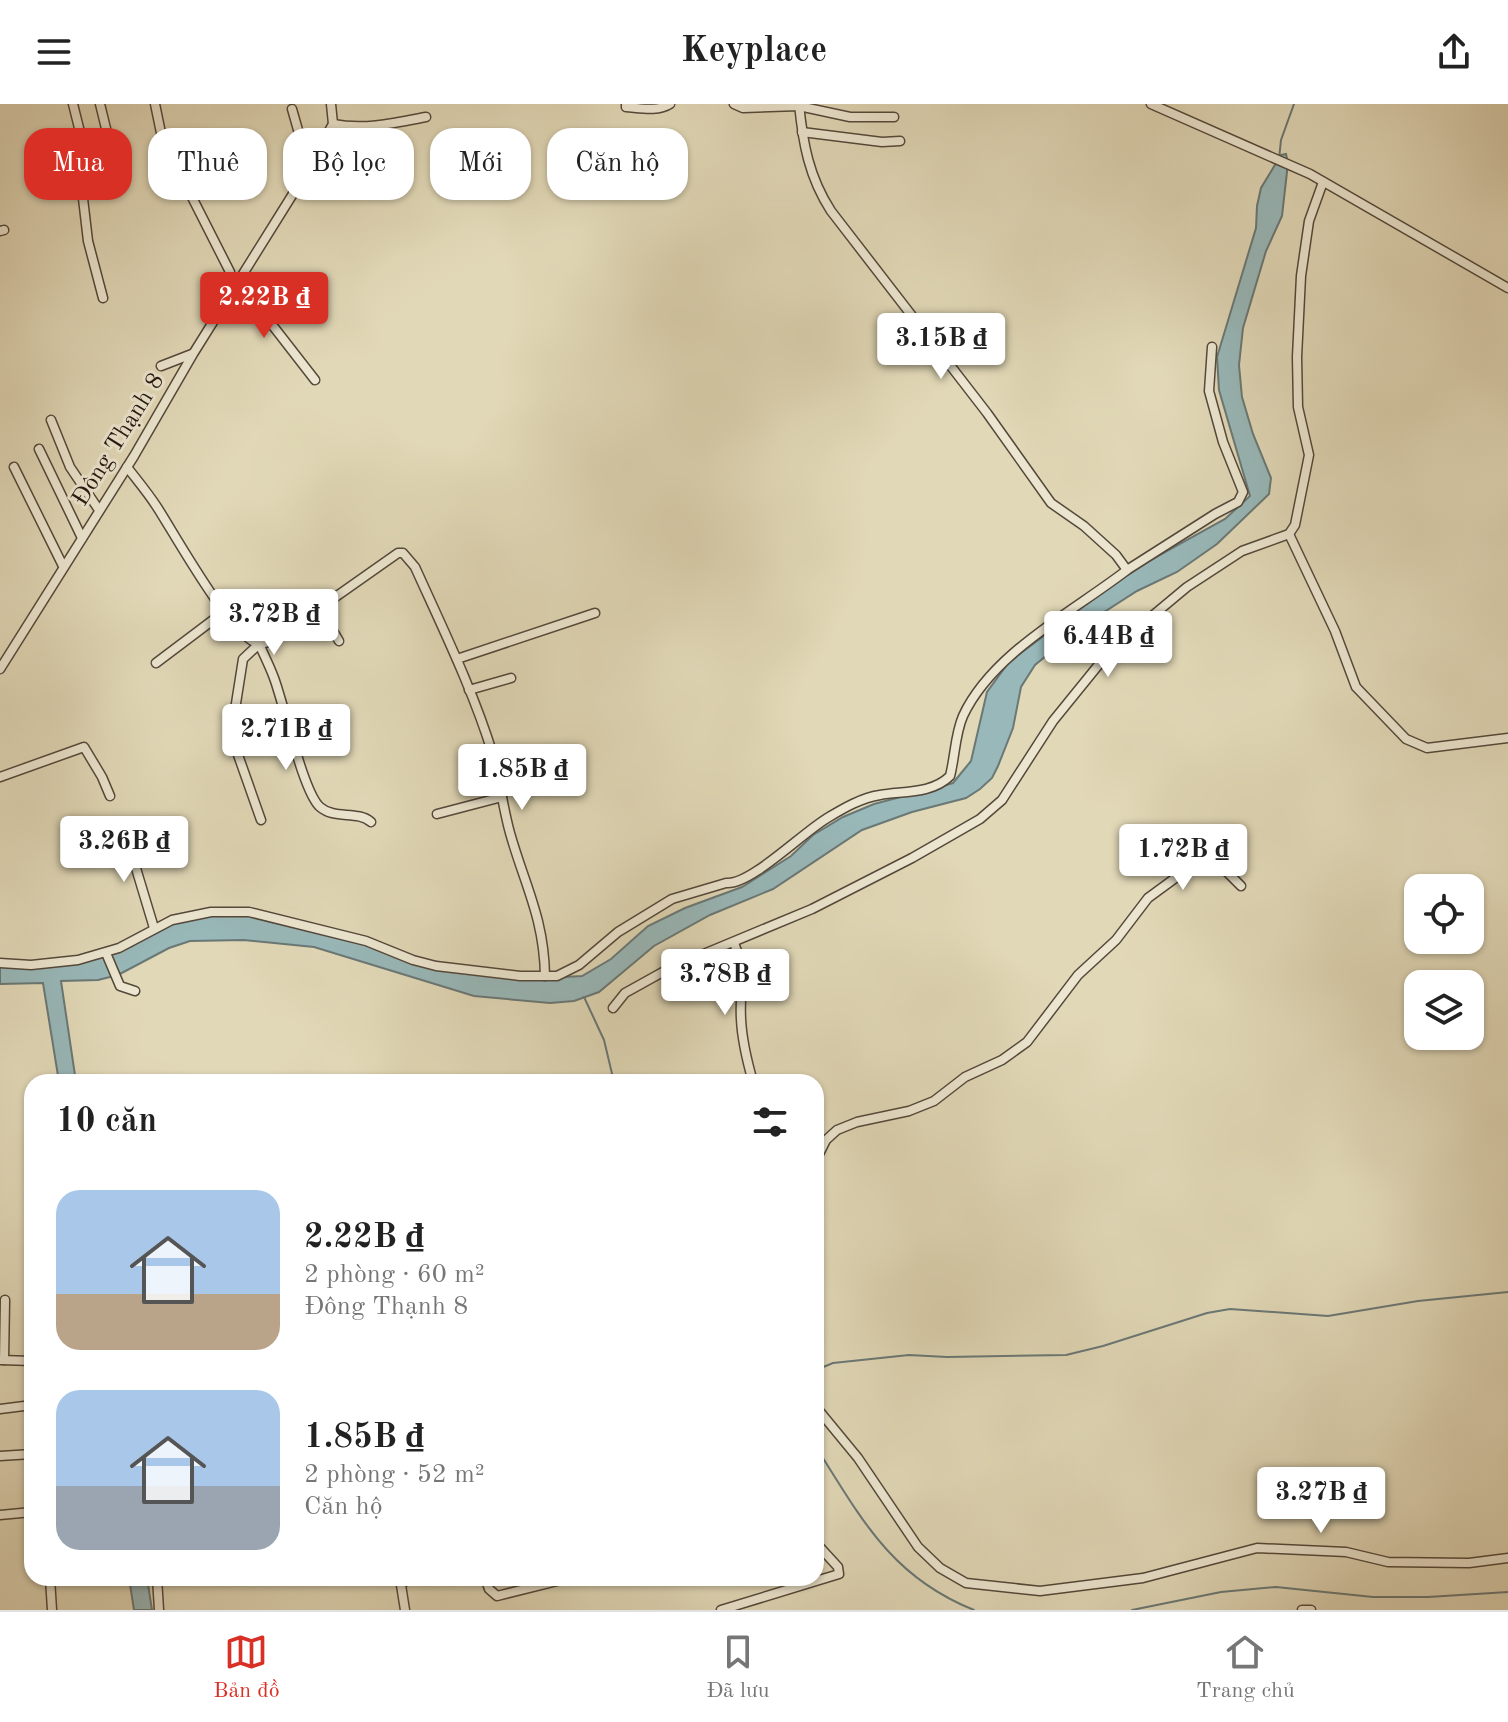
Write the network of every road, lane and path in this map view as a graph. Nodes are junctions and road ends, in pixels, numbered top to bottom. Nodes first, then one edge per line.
1 (73, 104) edge
2 (100, 104) edge
3 (155, 104) edge
4 (331, 104) edge
5 (626, 104) edge
6 (670, 104) edge
7 (734, 104) edge
8 (851, 104) edge
9 (1151, 104) edge
10 (799, 105) edge
11 (292, 109) dead end
12 (426, 117) dead end
13 (850, 117) junction
14 (894, 117) dead end
15 (333, 124) junction
16 (106, 128) edge
17 (160, 128) edge
18 (297, 128) edge
19 (331, 128) edge
20 (802, 132) junction
21 (900, 141) dead end
22 (1323, 182) junction
23 (193, 200) edge
24 (288, 200) edge
25 (238, 281) junction
26 (1508, 288) edge
27 (231, 291) junction
28 (103, 298) dead end
29 (1212, 347) dead end
30 (193, 354) junction
31 (161, 366) dead end
32 (315, 380) dead end
33 (51, 420) dead end
34 (39, 449) dead end
35 (14, 467) dead end
36 (127, 467) junction
37 (99, 510) junction
38 (1289, 534) junction
39 (82, 538) junction
40 (63, 566) junction
41 (1127, 570) junction
42 (320, 609) junction
43 (225, 611) junction
44 (595, 613) dead end
45 (339, 641) dead end
46 (259, 644) junction
47 (457, 659) junction
48 (156, 663) dead end
49 (0, 669) edge
50 (511, 678) dead end
51 (469, 690) junction
52 (291, 734) junction
53 (231, 735) junction
54 (1508, 738) edge
55 (0, 777) edge
56 (110, 796) dead end
57 (502, 797) junction
58 (437, 814) dead end
59 (261, 820) dead end
60 (371, 822) dead end
61 (118, 826) dead end
62 (1241, 886) dead end
63 (154, 928) junction
64 (734, 943) junction
65 (106, 954) junction
66 (0, 963) edge
67 (545, 976) junction
68 (135, 991) dead end
69 (613, 1008) dead end
70 (751, 1074) edge
71 (824, 1144) edge
72 (5, 1300) dead end
73 (2, 1360) edge
74 (24, 1361) edge
75 (24, 1406) edge
76 (0, 1409) edge
77 (824, 1417) edge
78 (24, 1454) edge
79 (0, 1456) edge
80 (24, 1513) edge
81 (0, 1515) edge
82 (824, 1552) edge
83 (1508, 1558) edge
84 (824, 1579) edge
85 (50, 1586) edge
86 (158, 1586) edge
87 (401, 1586) edge
88 (488, 1586) edge
89 (537, 1586) edge
90 (800, 1586) edge
91 (52, 1610) edge
92 (159, 1610) edge
93 (405, 1610) edge
94 (721, 1610) edge
95 (1302, 1610) edge
96 (1311, 1610) edge

1 - 28 street
2 - 16 street
3 - 17 street
4 - 15 street
5 - 6 street
7 - 10 street
8 - 13 street
9 - 22 street
10 - 13 street
10 - 20 street
11 - 18 street
12 - 15 street
13 - 14 street
15 - 19 street, Đông Thạnh 8
20 - 21 street
20 - 41 street
22 - 26 street
22 - 38 street
23 - 27 street
24 - 25 street, Đông Thạnh 8
25 - 27 street, Đông Thạnh 8
25 - 32 street
27 - 30 street, Đông Thạnh 8
29 - 41 street
30 - 31 street
30 - 36 street, Đông Thạnh 8
33 - 37 street
34 - 39 street
35 - 40 street
36 - 37 street, Đông Thạnh 8
36 - 43 street
37 - 39 street, Đông Thạnh 8
38 - 54 street
38 - 64 street
39 - 40 street, Đông Thạnh 8
40 - 49 street, Đông Thạnh 8
41 - 67 street
42 - 45 street
42 - 46 street
42 - 47 street
43 - 46 street
43 - 48 street
44 - 47 street
46 - 52 street
46 - 53 street
47 - 51 street
50 - 51 street
51 - 57 street
52 - 53 street
52 - 60 street
53 - 59 street
55 - 56 street
57 - 58 street
57 - 67 street
61 - 63 street
62 - 71 street
63 - 65 street
63 - 67 street
64 - 69 street
64 - 70 street
65 - 66 street
65 - 68 street
72 - 73 street
73 - 74 street
75 - 76 street
77 - 83 street
78 - 79 street
80 - 81 street
82 - 84 street
85 - 91 street
86 - 92 street
87 - 93 street
88 - 89 street
90 - 94 street
95 - 96 street

